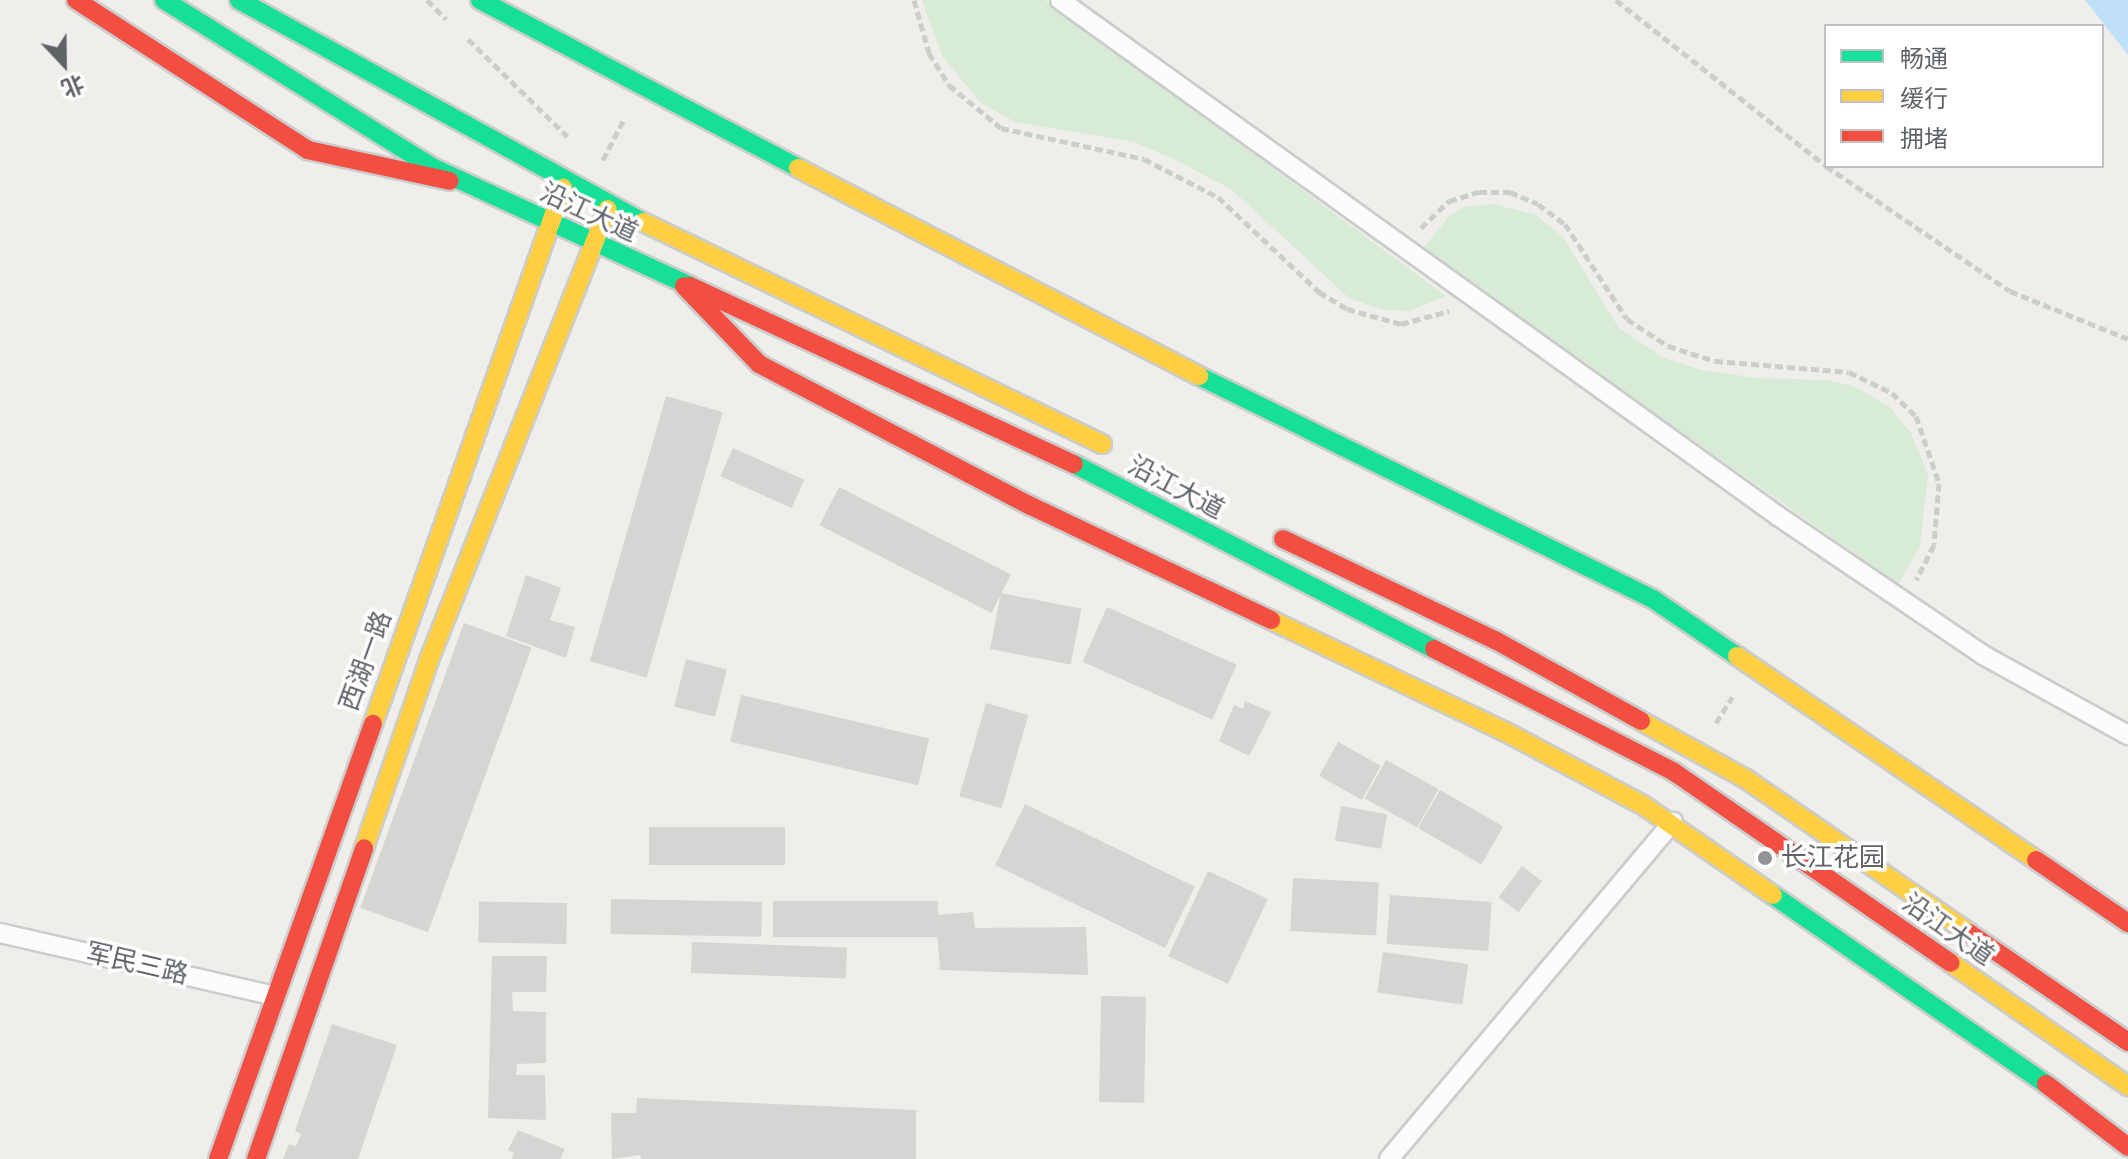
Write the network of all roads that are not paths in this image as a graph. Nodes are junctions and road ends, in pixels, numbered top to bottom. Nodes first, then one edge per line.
1 (76, 0) edge
2 (164, 0) edge
3 (239, 0) edge
4 (480, 0) edge
5 (1060, 0) edge
6 (566, 182) junction
7 (467, 184) junction
8 (610, 205) junction
9 (550, 224) junction
10 (594, 244) junction
11 (684, 286) junction
12 (1121, 454) dead end
13 (1271, 533) dead end
14 (2128, 735) edge
15 (1700, 790) junction
16 (1671, 824) junction
17 (2128, 923) edge
18 (0, 933) edge
19 (274, 996) junction
20 (2128, 1042) edge
21 (2128, 1086) edge
22 (2128, 1147) edge
23 (218, 1159) edge
24 (256, 1159) edge
25 (1389, 1159) edge

1 - 7 main road
2 - 7 main road, 沿江大道
3 - 6 main road, 沿江大道
4 - 17 main road
5 - 14 lane
6 - 8 main road, 沿江大道
6 - 9 main road, 西湖一路
7 - 9 main road, 沿江大道
8 - 10 main road
8 - 12 main road, 沿江大道
9 - 10 main road, 沿江大道
9 - 19 main road, 西湖一路
10 - 11 main road, 沿江大道
10 - 24 main road
11 - 15 main road, 沿江大道
11 - 16 main road
13 - 20 main road, 沿江大道
15 - 16 lane
15 - 21 main road, 沿江大道
16 - 22 main road
16 - 25 lane
18 - 19 lane, 军民三路
19 - 23 main road, 西湖一路

